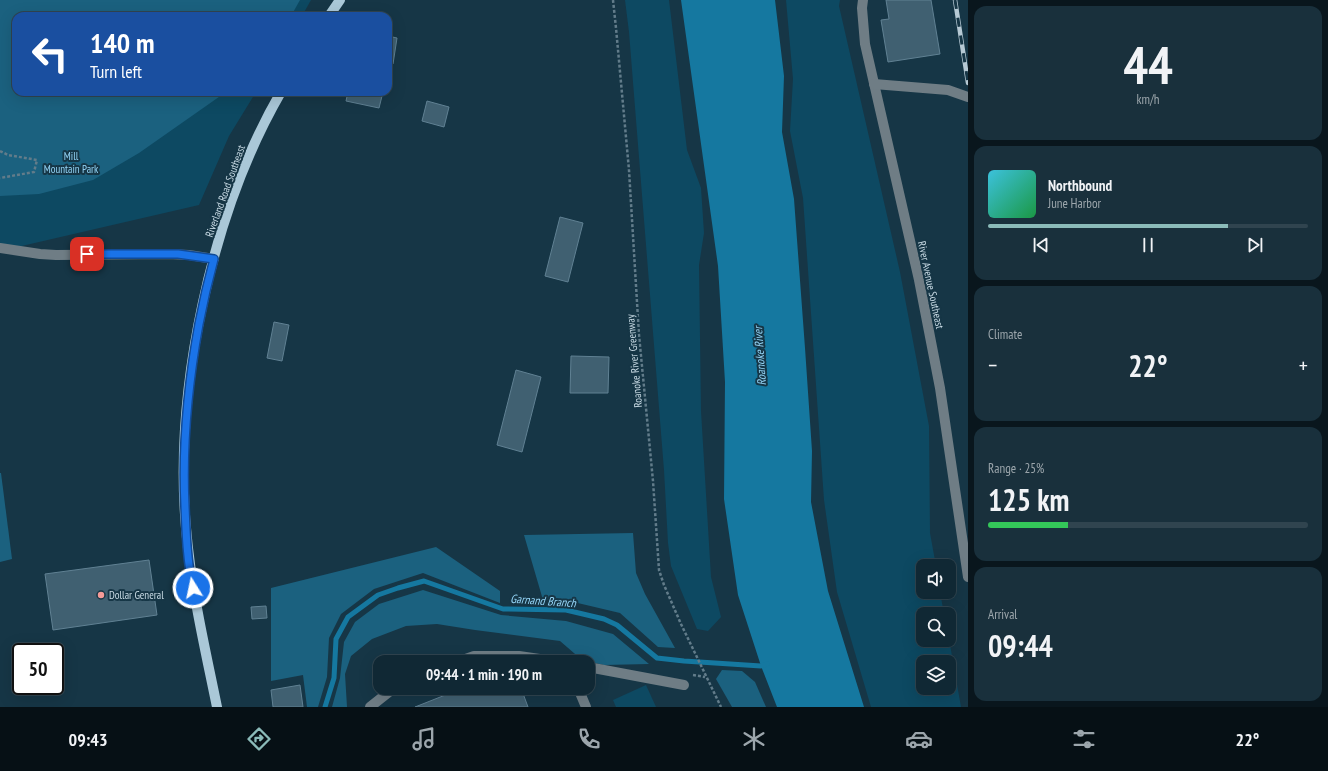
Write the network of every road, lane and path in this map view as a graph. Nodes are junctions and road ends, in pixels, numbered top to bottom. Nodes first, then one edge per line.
1 (340, 0) edge
2 (612, 0) edge
3 (863, 0) edge
4 (332, 12) edge
5 (874, 84) junction
6 (279, 96) edge
7 (968, 97) edge
8 (0, 151) edge
9 (0, 178) edge
10 (0, 248) edge
11 (214, 259) junction
12 (968, 577) edge
13 (595, 668) edge
14 (684, 685) dead end
15 (385, 695) edge
16 (581, 695) edge
17 (217, 707) edge
18 (370, 707) edge
19 (586, 707) edge
20 (721, 707) edge

1 - 4 main road
2 - 20 path, Roanoke River Greenway
3 - 5 street, River Avenue Southeast
5 - 7 street
5 - 12 street, River Avenue Southeast
6 - 11 main road, Riverland Road Southeast
8 - 9 path
10 - 11 street
11 - 17 main road, Riverland Road Southeast
13 - 14 street
15 - 18 street
16 - 19 street

